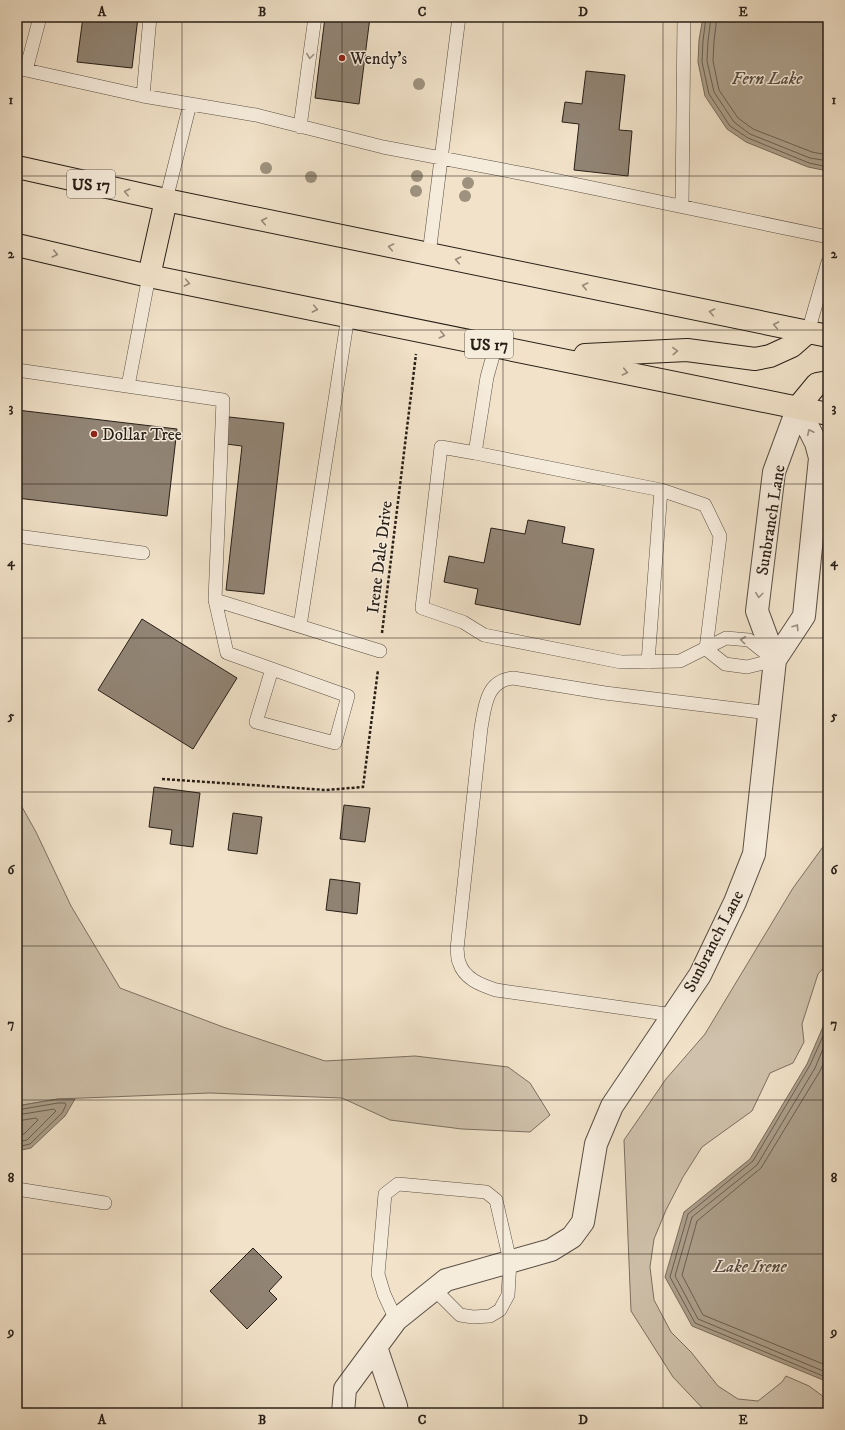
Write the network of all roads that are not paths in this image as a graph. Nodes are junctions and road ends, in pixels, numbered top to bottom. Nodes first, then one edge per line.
1 (40, 17) edge
2 (150, 17) edge
3 (315, 17) edge
4 (459, 17) edge
5 (684, 17) edge
6 (22, 69) edge
7 (144, 96) junction
8 (190, 104) junction
9 (300, 127) junction
10 (441, 159) junction
11 (17, 167) edge
12 (166, 200) junction
13 (682, 206) junction
14 (828, 237) edge
15 (17, 245) edge
16 (429, 254) junction
17 (828, 262) edge
18 (149, 276) junction
19 (348, 316) junction
20 (818, 334) edge
21 (496, 346) junction
22 (552, 357) junction
23 (17, 370) edge
24 (828, 382) edge
25 (128, 386) junction
26 (798, 407) junction
27 (828, 414) edge
28 (475, 454) junction
29 (661, 490) junction
30 (17, 536) edge
31 (143, 553) dead end
32 (215, 600) junction
33 (300, 626) junction
34 (706, 649) junction
35 (380, 651) road end
36 (775, 660) junction
37 (648, 662) junction
38 (272, 669) junction
39 (769, 713) junction
40 (673, 1015) junction
41 (17, 1189) edge
42 (105, 1203) dead end
43 (510, 1261) junction
44 (434, 1290) junction
45 (396, 1320) junction
46 (376, 1347) junction
47 (343, 1413) edge
48 (397, 1413) edge

1 - 6 lane
2 - 7 lane
3 -> 9 lane
4 - 10 lane
5 - 13 lane
6 - 7 lane
7 - 8 lane
8 - 9 lane
8 - 12 lane
9 - 10 lane
10 - 13 lane
10 - 16 lane
12 -> 11 main road, US 17
16 -> 12 main road, US 17
12 - 18 main road
13 - 14 lane
15 -> 18 main road, US 17
20 -> 16 main road, US 17
17 - 20 lane
18 -> 19 main road, US 17
18 - 25 lane
19 -> 21 main road, US 17
19 - 33 lane
22 -> 20 main road
21 - 22 main road, US 17
21 - 28 lane
22 -> 26 main road, US 17
23 - 25 lane
24 - 26 main road
25 - 32 lane
26 - 27 main road, US 17
26 -> 36 street, Sunbranch Lane
36 -> 26 street, Sunbranch Lane
28 - 29 lane
28 - 37 lane
29 - 34 lane
29 - 37 lane
30 - 31 lane
32 - 33 lane
32 - 38 lane
33 - 35 lane
34 - 36 lane
36 -> 34 lane
34 - 37 lane
36 - 39 street, Sunbranch Lane
38 - 38 lane
39 - 40 street, Sunbranch Lane
39 - 40 lane
40 - 43 street, Sunbranch Lane
41 - 42 lane
43 - 44 street
43 - 44 lane
43 - 45 lane
44 - 45 street
45 - 46 street
46 - 47 street
46 - 48 street

